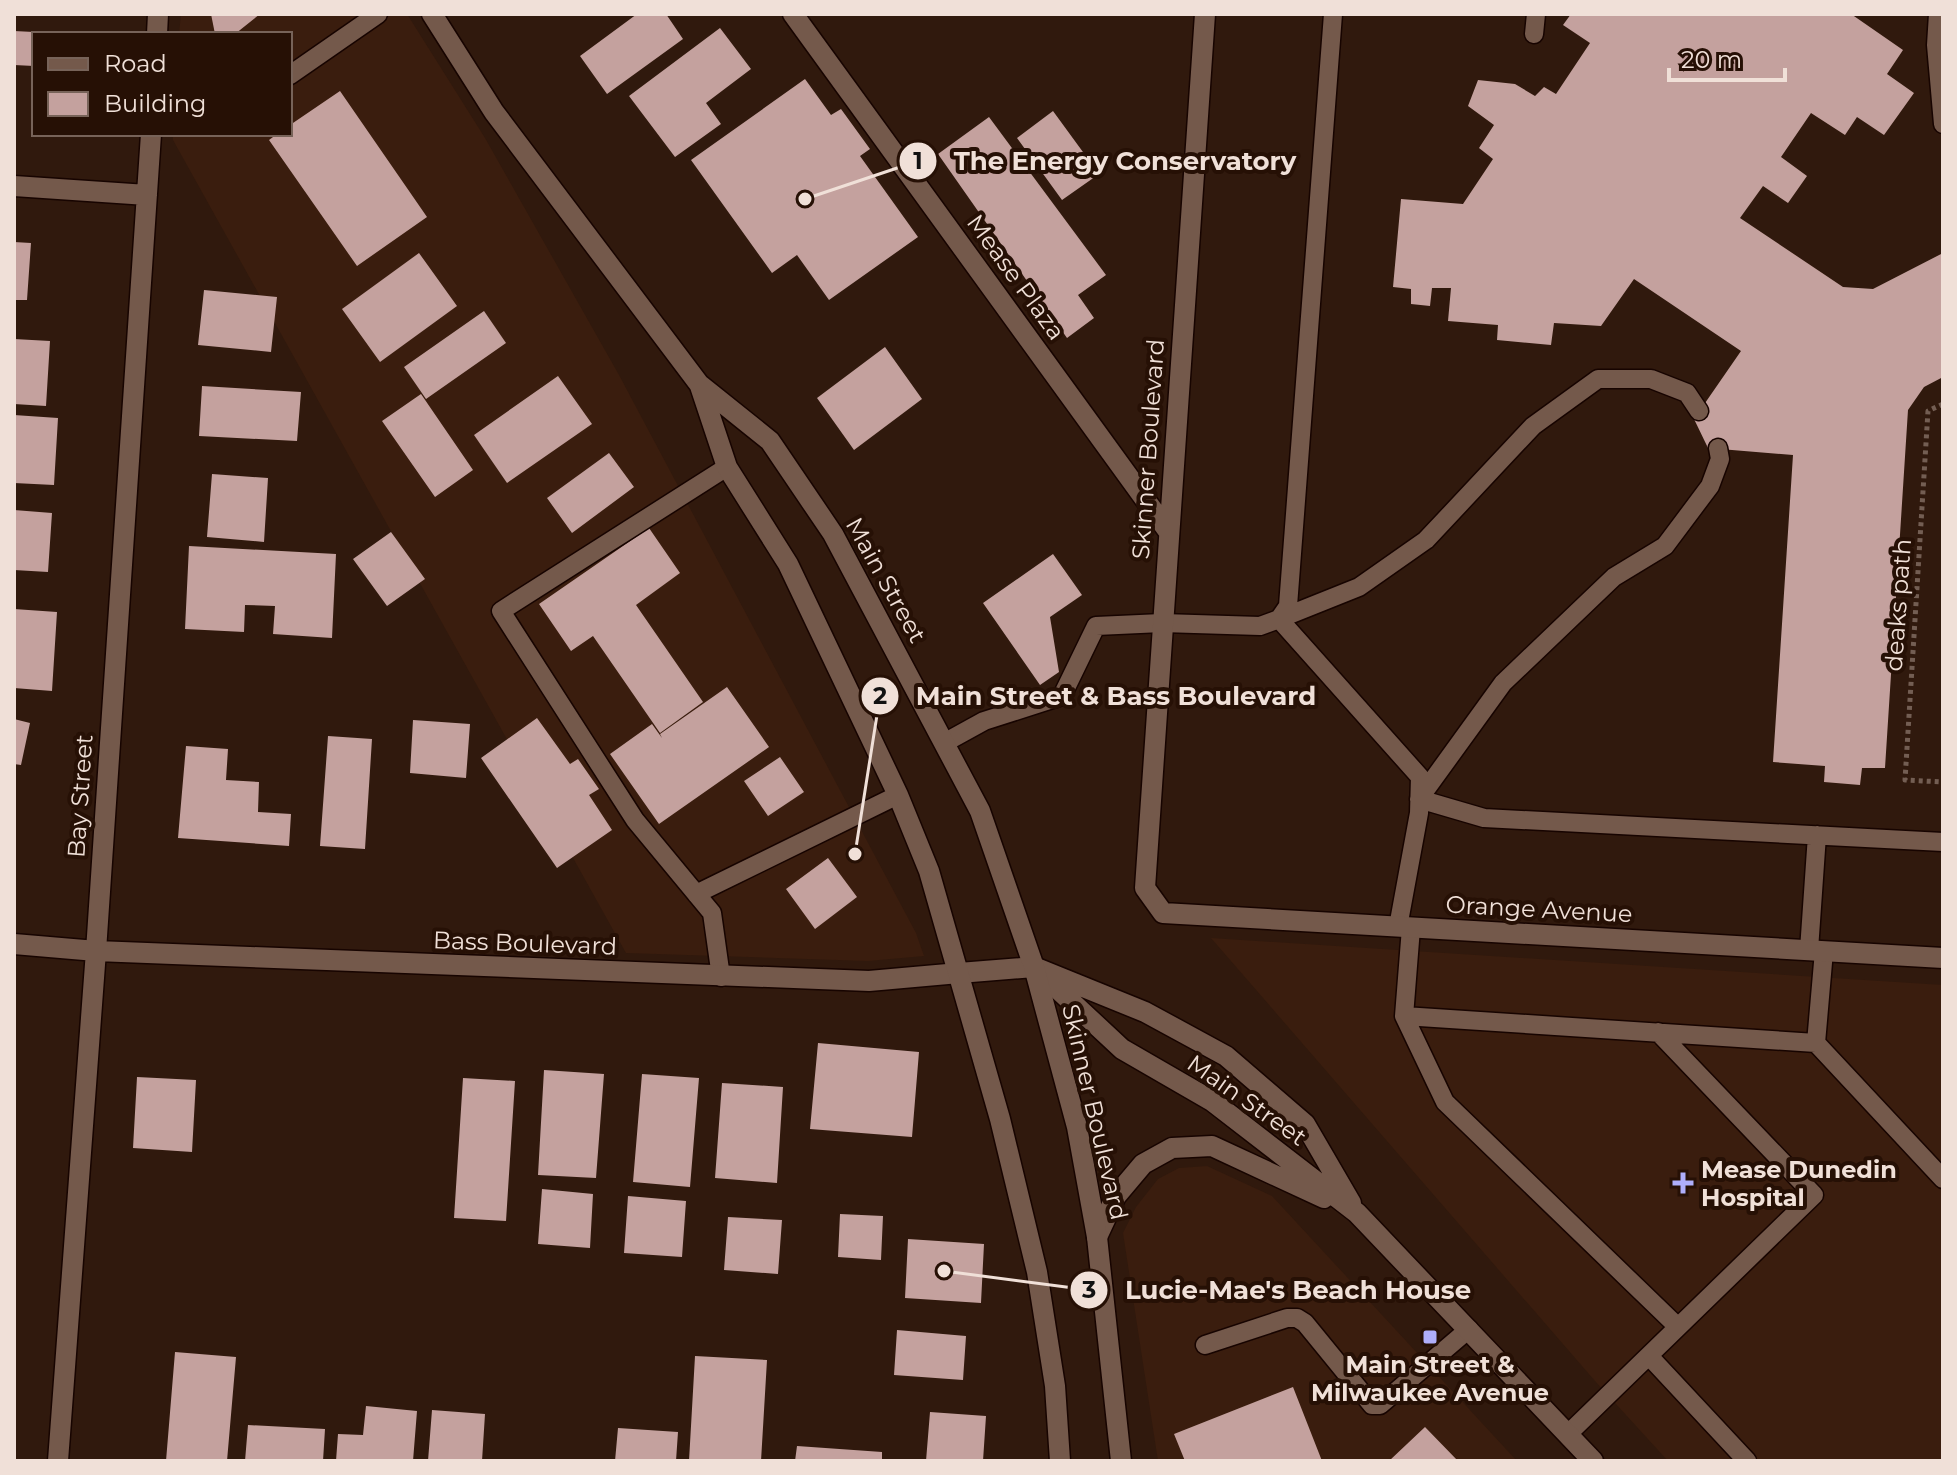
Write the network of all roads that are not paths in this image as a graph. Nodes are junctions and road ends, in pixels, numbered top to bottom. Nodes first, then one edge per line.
1 (378, 14) edge
2 (432, 14) edge
3 (793, 14) edge
4 (1205, 14) edge
5 (1333, 14) edge
6 (1536, 14) edge
7 (1938, 14) edge
8 (1534, 34) dead end
9 (292, 74) edge
10 (1943, 124) edge
11 (151, 136) edge
12 (14, 186) edge
13 (147, 195) junction
14 (699, 384) junction
15 (1699, 411) dead end
16 (1718, 448) dead end
17 (727, 467) junction
18 (1168, 531) junction
19 (1279, 619) junction
20 (1162, 623) junction
21 (944, 743) junction
22 (898, 795) junction
23 (1419, 799) junction
24 (1817, 835) junction
25 (1943, 842) edge
26 (1145, 888) joint
27 (696, 894) junction
28 (1404, 927) junction
29 (14, 944) edge
30 (96, 951) junction
31 (1816, 951) junction
32 (1943, 958) edge
33 (1034, 967) junction
34 (959, 973) junction
35 (721, 977) junction
36 (1404, 1016) junction
37 (1658, 1032) junction
38 (1816, 1043) junction
39 (1943, 1179) edge
40 (1357, 1213) junction
41 (1097, 1237) junction
42 (1678, 1327) junction
43 (1469, 1329) junction
44 (1205, 1345) dead end
45 (1649, 1356) junction
46 (1568, 1434) junction
47 (58, 1461) edge
48 (1060, 1461) edge
49 (1121, 1461) edge
50 (1593, 1461) edge
51 (1747, 1461) edge

1 - 9 lane
2 - 14 street, Main Street
3 - 18 street, Mease Plaza
4 - 18 street, Skinner Boulevard
5 - 19 lane
6 - 8 lane
7 - 10 lane
11 - 13 street, Bay Street
12 - 13 street
13 - 30 street, Bay Street
14 - 17 street, Main Street
14 - 21 street, Main Street
15 - 19 lane
16 - 23 lane
17 - 22 street, Main Street
17 - 27 lane
18 - 20 street, Skinner Boulevard
19 - 20 lane
19 - 23 lane
20 - 21 lane
20 - 26 street, Skinner Boulevard
21 - 33 street, Main Street
22 - 27 lane
22 - 34 street, Main Street
23 - 24 lane
23 - 28 lane
24 - 25 lane
24 - 31 lane
26 - 28 street, Orange Avenue
27 - 35 lane
28 - 31 street, Orange Avenue
28 - 36 lane
29 - 30 street, Bass Boulevard
30 - 35 street, Bass Boulevard
30 - 47 street, Bay Street
31 - 32 street, Orange Avenue
31 - 38 lane
33 - 34 street, Bass Boulevard
33 - 40 street, Main Street
33 - 40 street, Main Street
33 - 41 street, Skinner Boulevard
34 - 35 street, Bass Boulevard
34 - 48 street
36 - 37 lane
36 - 42 lane
37 - 38 lane
37 - 42 lane
38 - 39 lane
40 - 41 street
40 - 43 street, Main Street
41 - 49 street, Skinner Boulevard
42 - 45 lane
43 - 44 lane
43 - 46 street, Main Street
45 - 46 lane
45 - 51 lane
46 - 50 street, Main Street

